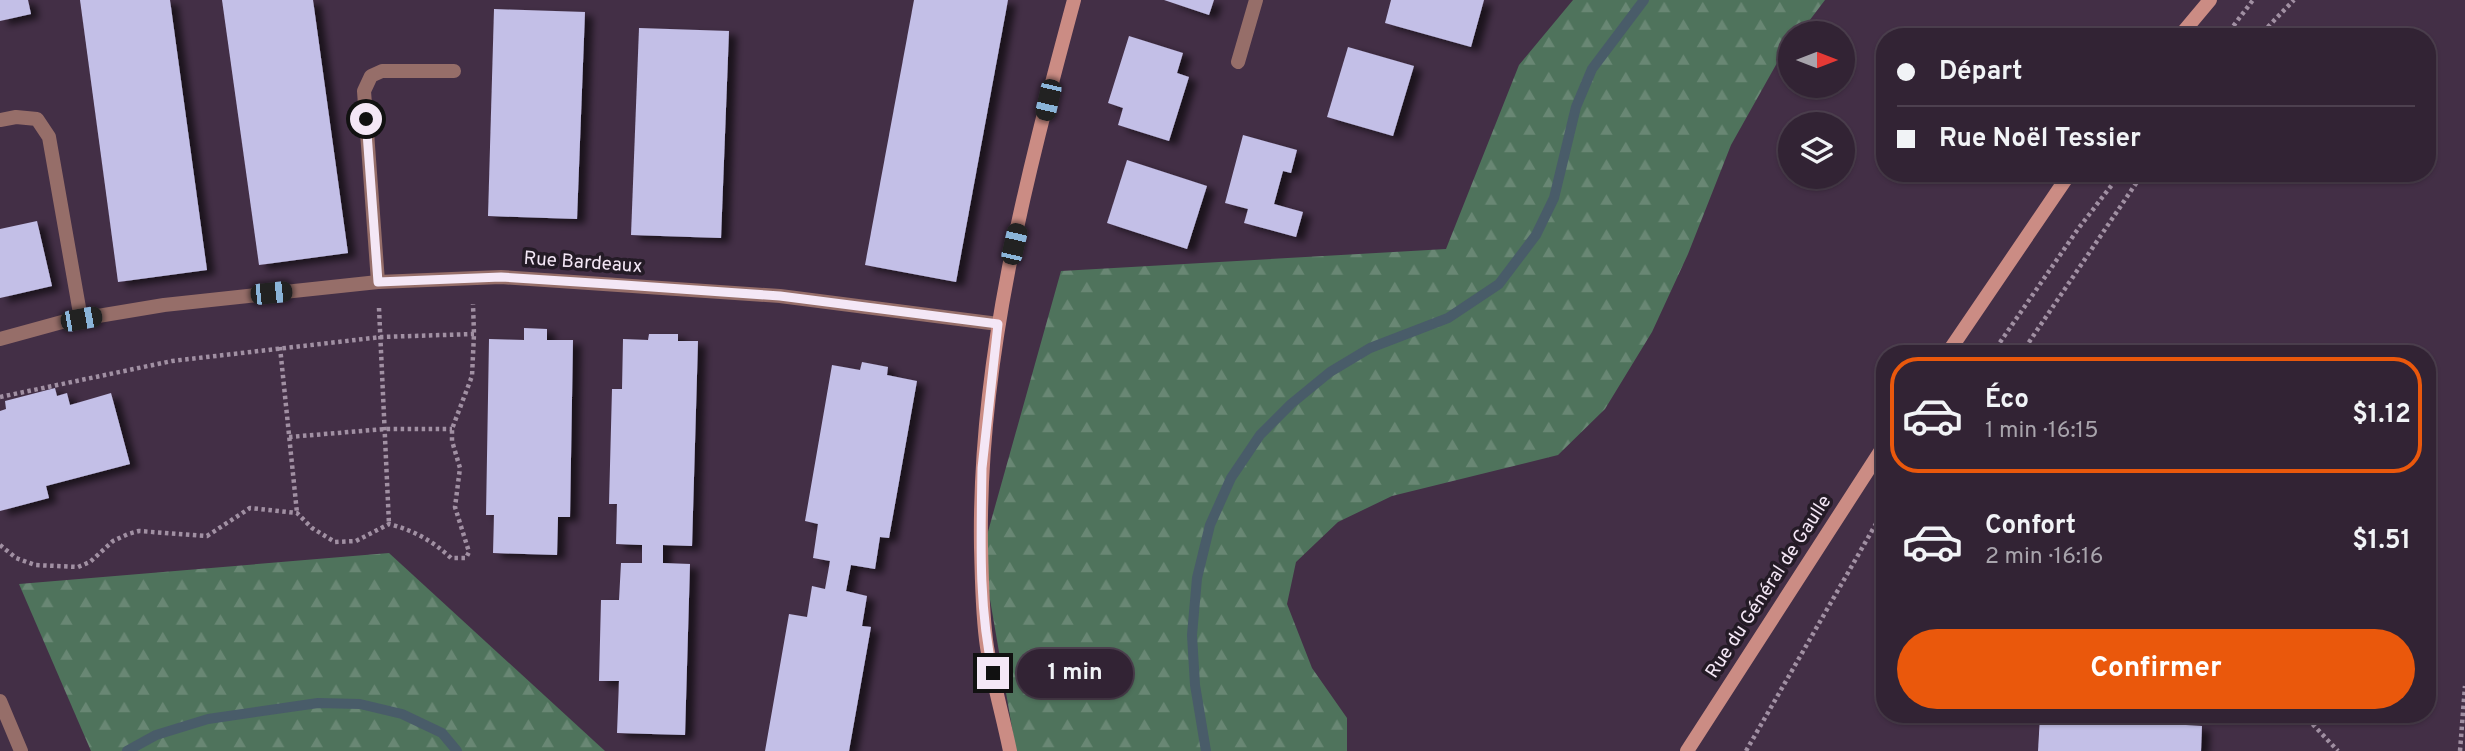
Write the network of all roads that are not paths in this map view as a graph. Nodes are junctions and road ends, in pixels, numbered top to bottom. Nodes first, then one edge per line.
1 (1074, 0) edge
2 (1256, 0) edge
3 (2210, 0) edge
4 (2187, 28) edge
5 (1238, 62) dead end
6 (454, 71) dead end
7 (0, 120) edge
8 (2064, 182) edge
9 (378, 282) junction
10 (81, 319) junction
11 (998, 324) junction
12 (0, 339) edge
13 (1953, 345) edge
14 (1876, 458) edge
15 (0, 701) edge
16 (19, 744) edge
17 (1010, 751) edge
18 (1687, 751) edge

1 - 11 street
2 - 5 street
3 - 4 street
6 - 9 street
7 - 10 street
8 - 13 street
9 - 10 street, Rue Bardeaux
9 - 11 street, Rue Bardeaux
10 - 12 street, Rue Bardeaux
11 - 17 street
14 - 18 street, Rue du Général de Gaulle
15 - 16 street

